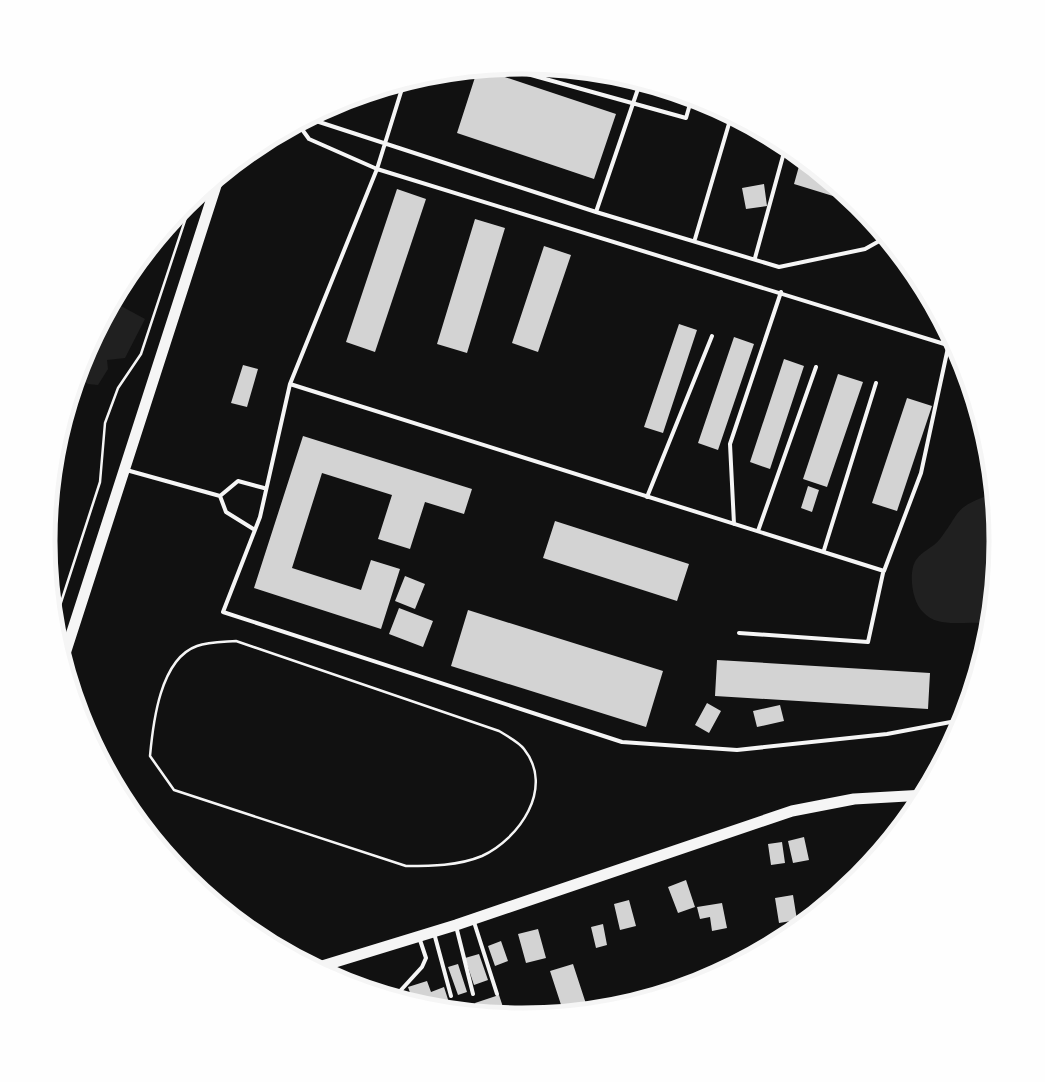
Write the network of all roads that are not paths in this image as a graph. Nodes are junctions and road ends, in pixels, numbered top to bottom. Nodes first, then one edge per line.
1 (523, 73) edge
2 (637, 88) edge
3 (401, 89) edge
4 (632, 104) junction
5 (690, 105) edge
6 (317, 122) edge
7 (729, 122) edge
8 (302, 129) edge
9 (385, 142) junction
10 (784, 153) edge
11 (376, 169) junction
12 (215, 189) edge
13 (596, 212) junction
14 (695, 240) junction
15 (881, 241) edge
16 (756, 258) junction
17 (781, 292) junction
18 (712, 336) dead end
19 (945, 342) edge
20 (948, 348) edge
21 (816, 367) dead end
22 (876, 383) dead end
23 (290, 384) junction
24 (124, 470) junction
25 (266, 489) junction
26 (220, 496) junction
27 (647, 496) junction
28 (734, 524) junction
29 (255, 530) junction
30 (758, 532) junction
31 (823, 552) junction
32 (884, 571) junction
33 (739, 633) dead end
34 (67, 647) edge
35 (953, 722) edge
36 (913, 798) edge
37 (473, 918) junction
38 (456, 925) junction
39 (434, 932) junction
40 (418, 936) junction
41 (326, 965) edge
42 (401, 990) dead end
43 (473, 994) dead end
44 (496, 994) dead end
45 (451, 996) dead end

1 - 4 lane
2 - 4 lane
3 - 9 lane
4 - 5 lane
4 - 13 lane
6 - 9 lane
7 - 14 lane
8 - 11 lane
9 - 11 lane
9 - 13 lane
10 - 16 lane
11 - 17 lane
11 - 23 lane
12 - 24 street
13 - 14 lane
14 - 16 lane
15 - 16 lane
17 - 19 lane
17 - 28 lane
18 - 27 lane
20 - 32 lane
21 - 30 lane
22 - 31 lane
23 - 25 lane
23 - 27 lane
24 - 26 lane
24 - 34 street
25 - 26 lane
25 - 29 lane
26 - 29 lane
27 - 28 lane
28 - 30 lane
29 - 35 lane
30 - 31 lane
31 - 32 lane
32 - 33 lane
36 - 37 street
37 - 38 street
37 - 44 lane
38 - 39 street
38 - 43 lane
39 - 40 street
39 - 45 lane
40 - 41 street
40 - 42 lane

